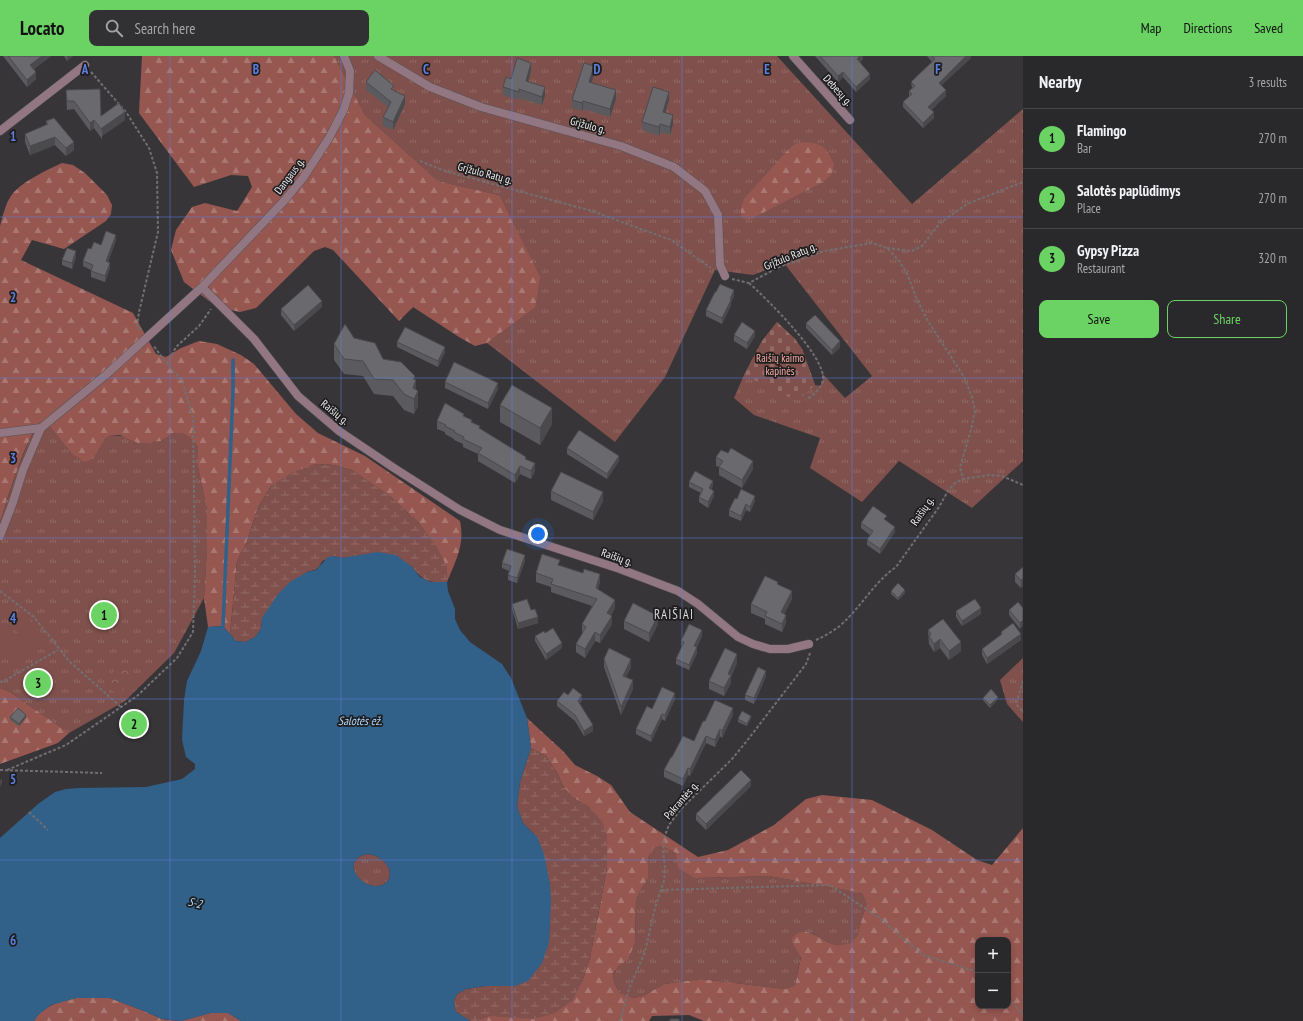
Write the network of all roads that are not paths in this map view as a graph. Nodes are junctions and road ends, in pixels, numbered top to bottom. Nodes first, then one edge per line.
1 (344, 56) edge
2 (378, 56) edge
3 (792, 56) edge
4 (85, 65) road end
5 (850, 120) dead end
6 (0, 131) edge
7 (724, 276) road end
8 (202, 287) junction
9 (41, 428) junction
10 (0, 433) edge
11 (0, 536) edge
12 (809, 644) road end

1 - 8 street, Dangaus g.
2 - 7 street, Grįžulo g.
3 - 5 street, Debesų g.
4 - 6 street
8 - 9 street, Dangaus g.
8 - 12 street, Raišių g.
9 - 10 street
9 - 11 street

